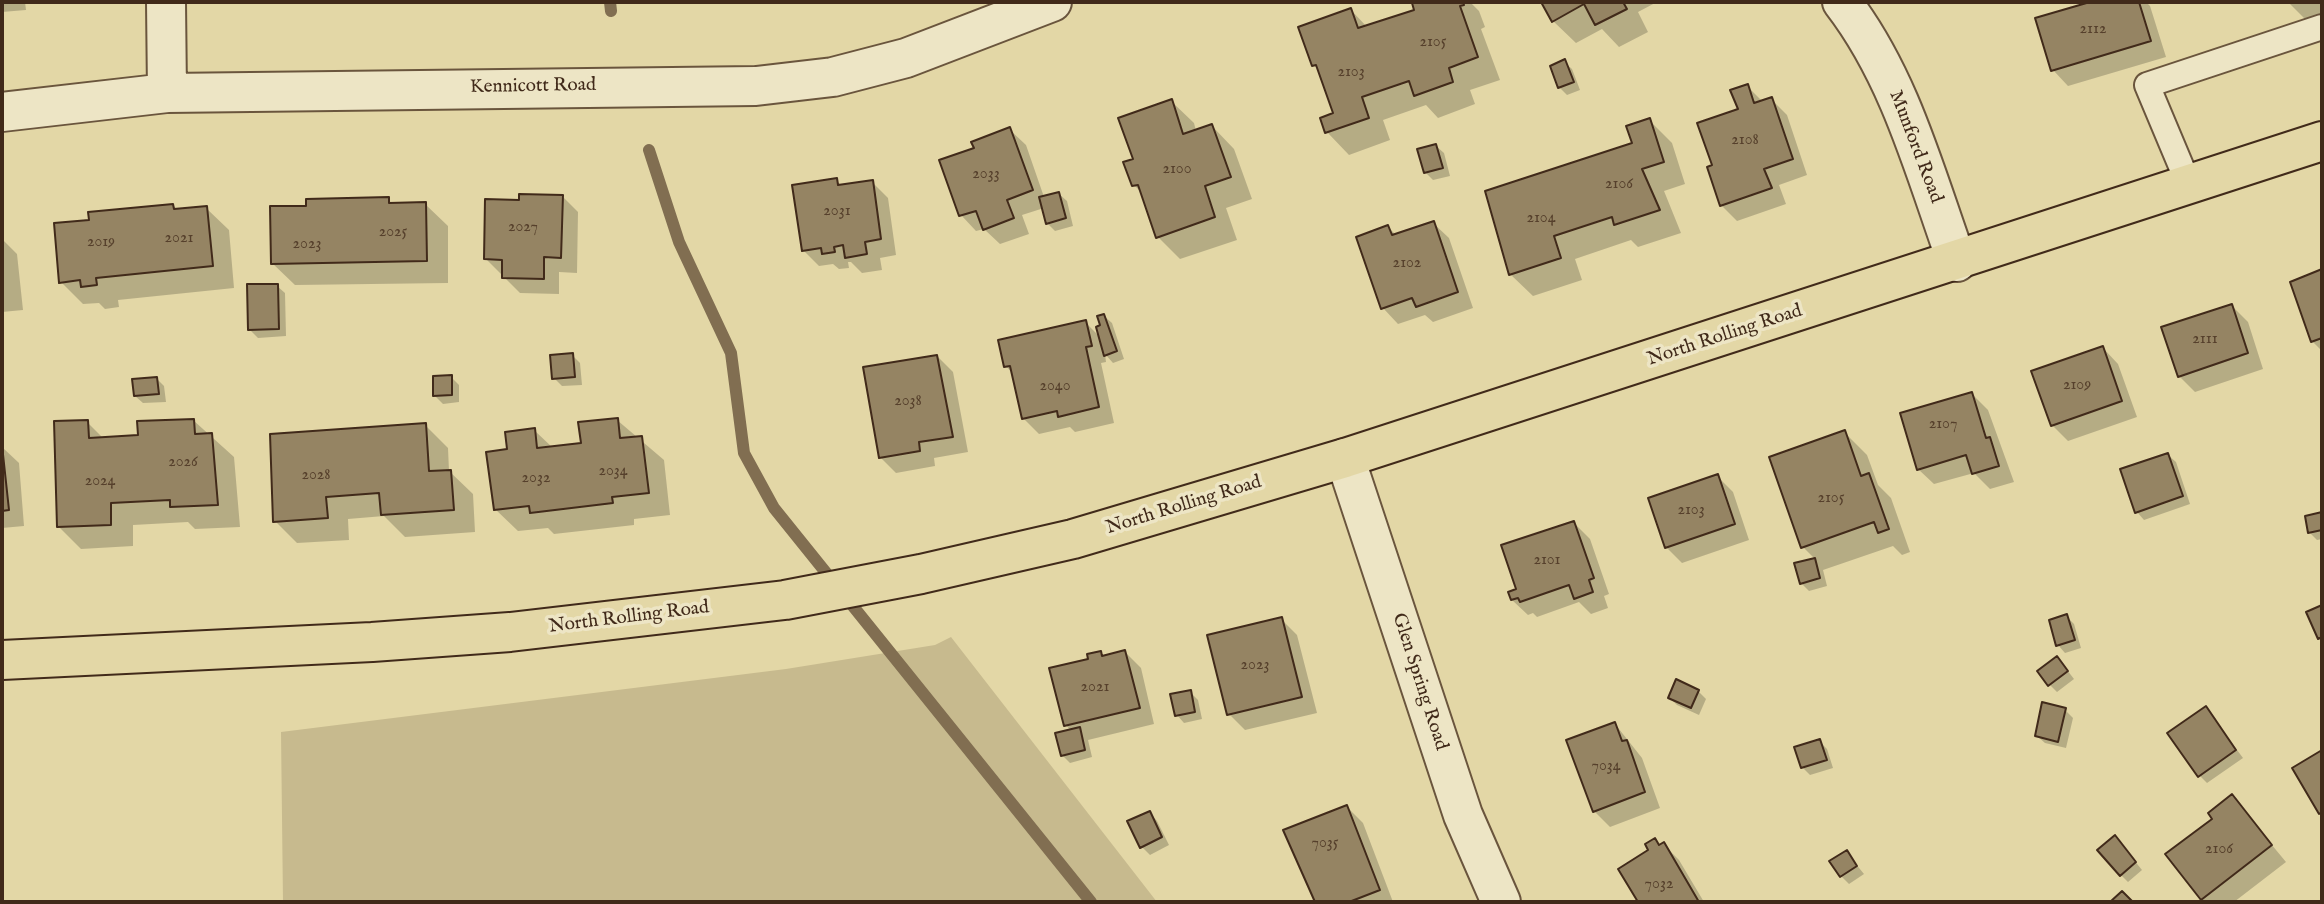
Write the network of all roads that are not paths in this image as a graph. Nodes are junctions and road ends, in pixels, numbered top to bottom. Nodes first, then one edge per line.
1 (166, 2) edge
2 (1842, 2) edge
3 (1028, 6) edge
4 (2322, 27) edge
5 (167, 93) junction
6 (2, 112) edge
7 (2322, 141) edge
8 (2189, 185) junction
9 (1957, 262) junction
10 (1345, 458) junction
11 (2, 660) edge
12 (1501, 902) edge

1 - 5 street
2 - 9 street, Munford Road
3 - 5 street, Kennicott Road
4 - 8 lane
5 - 6 street, Kennicott Road
7 - 8 main road, North Rolling Road
8 - 9 main road, North Rolling Road
9 - 10 main road, North Rolling Road
10 - 11 main road, North Rolling Road
10 - 12 street, Glen Spring Road

